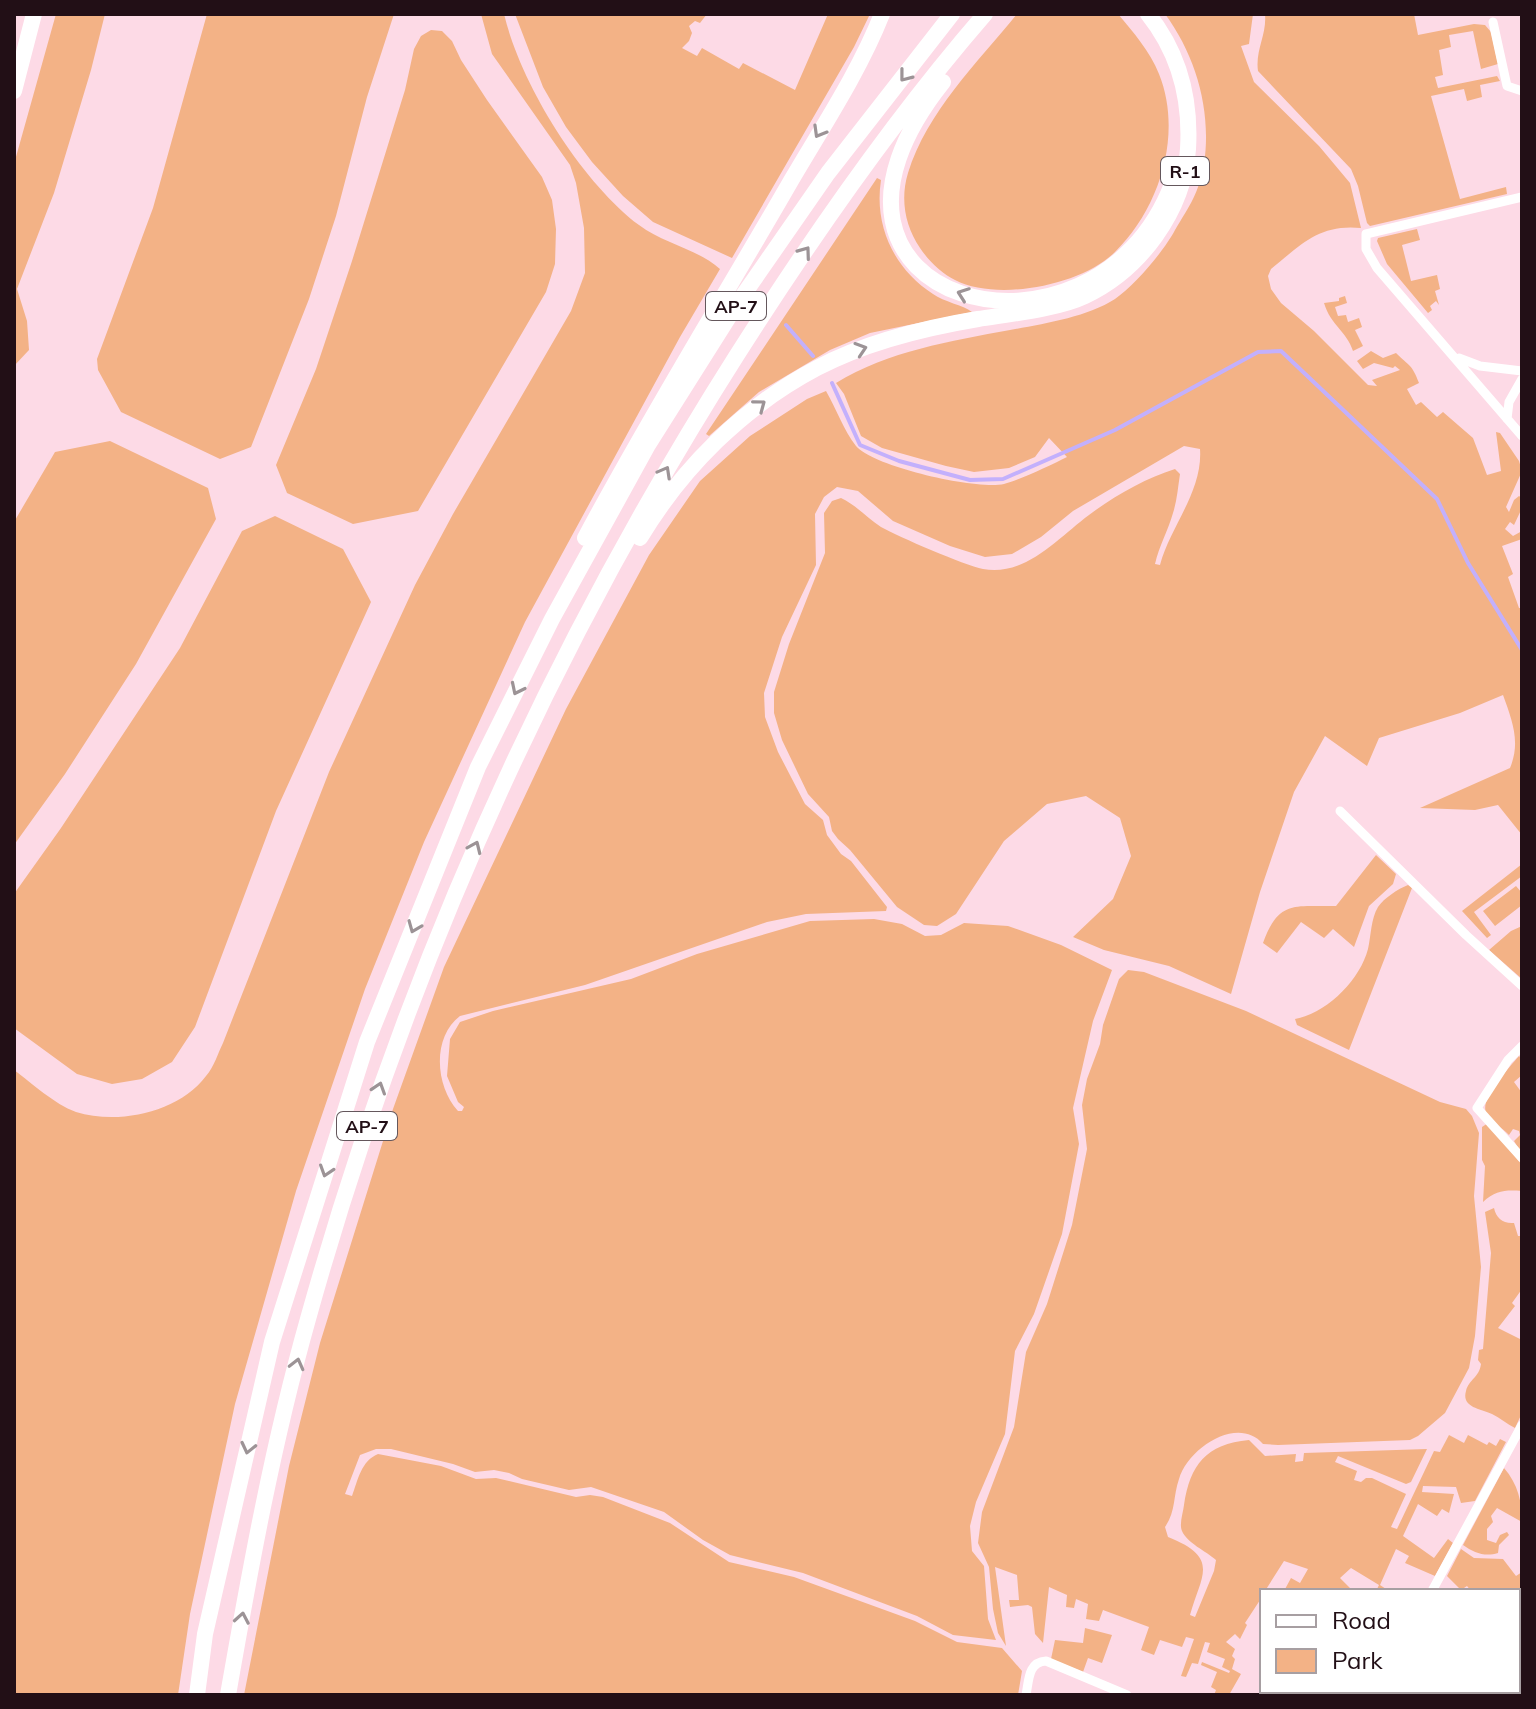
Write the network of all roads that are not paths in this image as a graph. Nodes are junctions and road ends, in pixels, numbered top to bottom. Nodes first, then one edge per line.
1 (34, 14) edge
2 (882, 14) edge
3 (952, 14) edge
4 (985, 14) edge
5 (997, 14) edge
6 (1139, 14) edge
7 (1148, 14) edge
8 (1493, 22) dead end
9 (14, 91) edge
10 (1522, 91) edge
11 (1522, 197) edge
12 (1456, 357) junction
13 (1522, 371) edge
14 (1522, 379) edge
15 (1507, 419) junction
16 (1522, 436) edge
17 (600, 588) junction
18 (552, 619) junction
19 (1340, 811) dead end
20 (1522, 986) edge
21 (1522, 1046) edge
22 (1522, 1158) edge
23 (1522, 1425) edge
24 (1433, 1589) edge
25 (197, 1695) edge
26 (228, 1695) edge
27 (1026, 1695) edge
28 (1127, 1695) edge

1 - 9 highway
2 -> 18 highway
3 -> 18 highway, AP-7
17 -> 4 highway, AP-7
6 -> 5 highway
17 -> 7 highway, R-1
8 - 10 street
11 - 12 street
12 - 13 street
12 - 15 street
14 - 15 street
15 - 16 street
26 -> 17 highway, AP-7
18 -> 25 highway, AP-7
19 - 20 street
21 - 22 street
23 - 24 street
27 - 28 street

